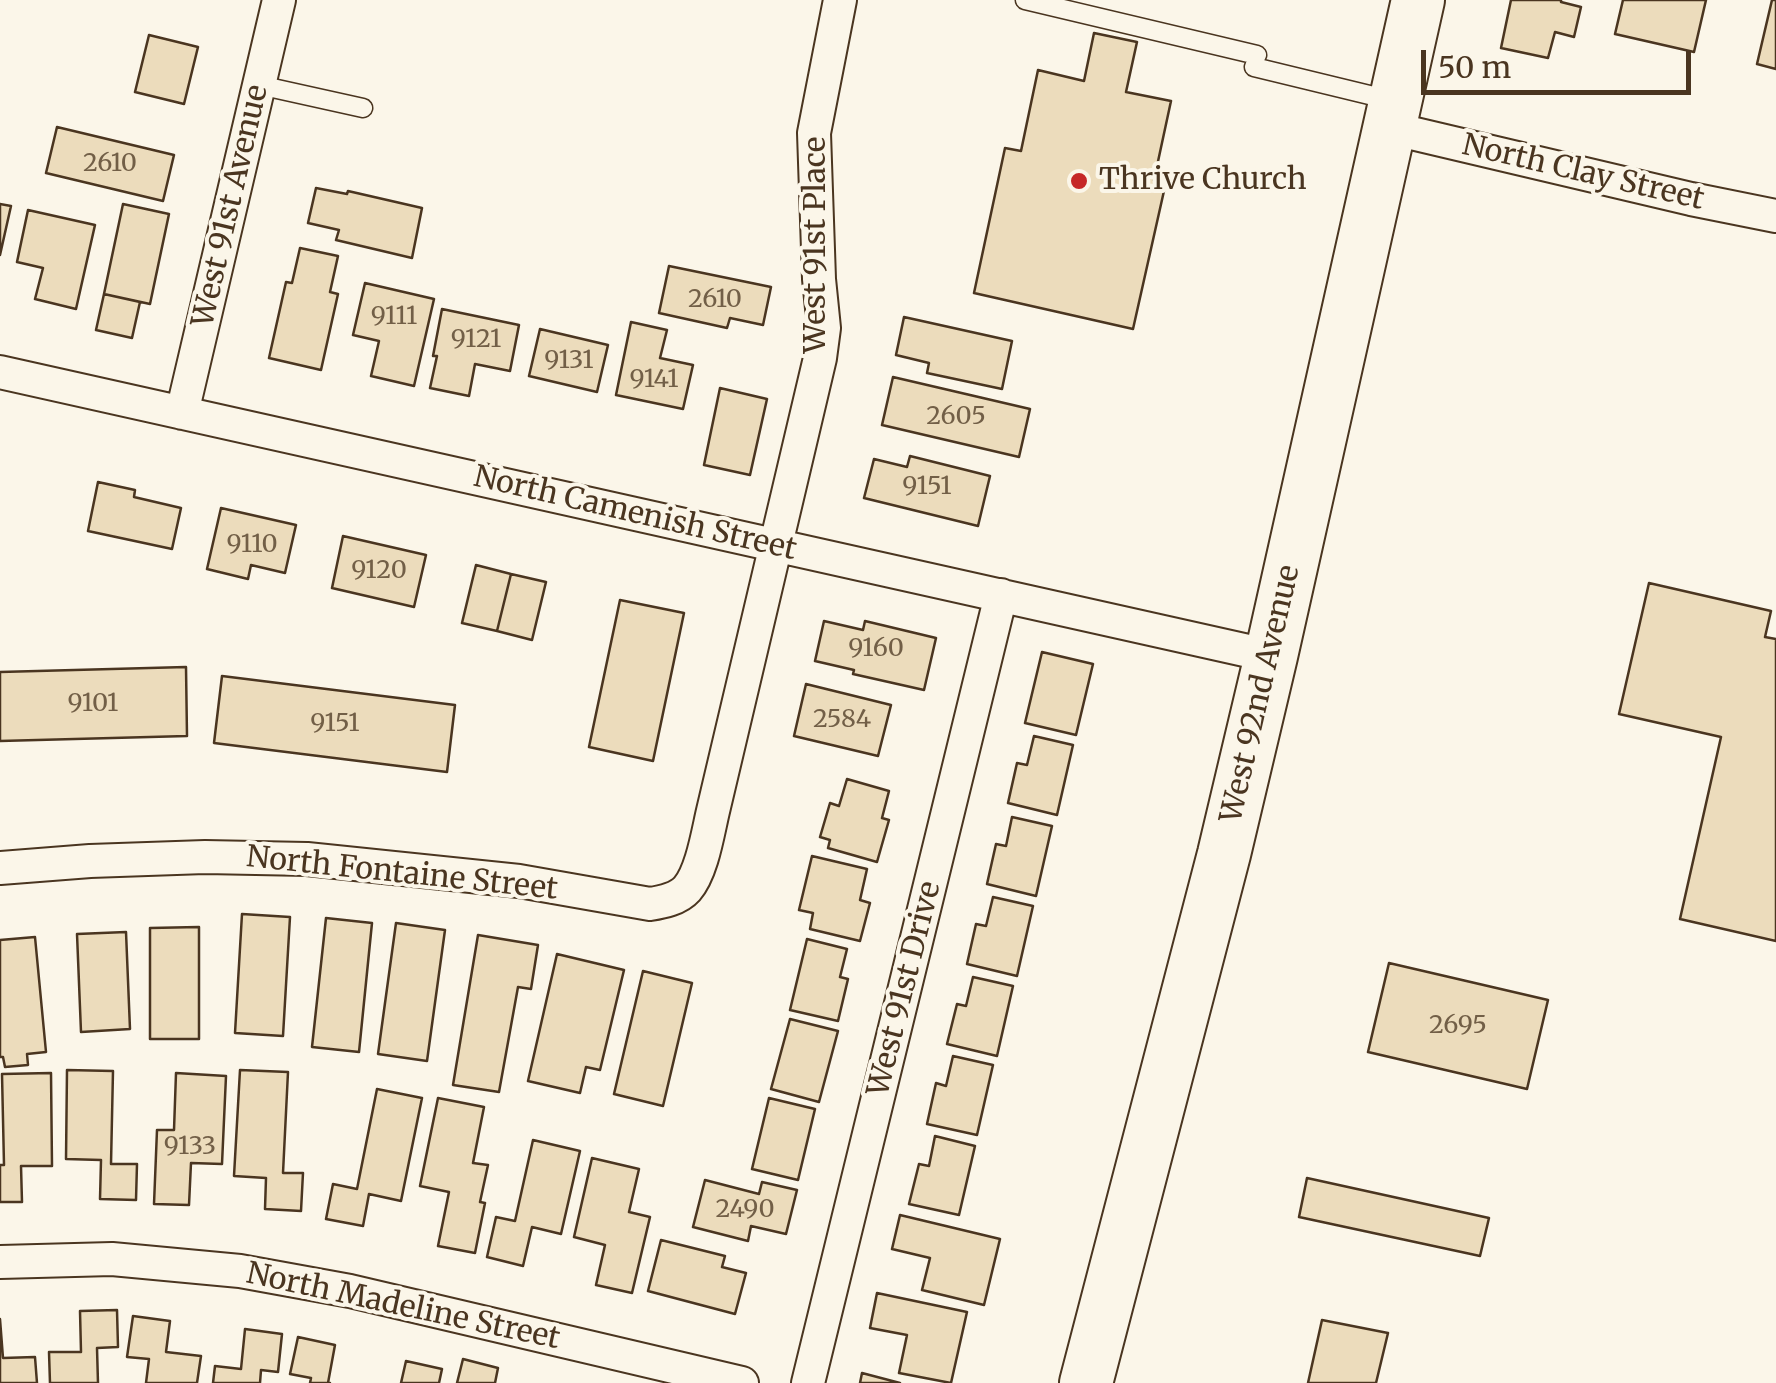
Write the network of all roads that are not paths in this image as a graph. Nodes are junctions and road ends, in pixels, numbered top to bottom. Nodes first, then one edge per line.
1 (279, 0) edge
2 (840, 0) edge
3 (1025, 0) edge
4 (1418, 0) edge
5 (259, 85) junction
6 (363, 108) dead end
7 (1393, 114) junction
8 (1776, 216) edge
9 (0, 372) edge
10 (182, 413) junction
11 (777, 546) junction
12 (1001, 595) junction
13 (1271, 656) junction
14 (706, 840) joint
15 (0, 868) edge
16 (0, 1262) edge
17 (742, 1383) edge
18 (808, 1383) edge
19 (1086, 1383) edge

1 - 5 street, West 91st Avenue
2 - 11 street, West 91st Place
3 - 7 lane
4 - 7 main road, West 92nd Avenue
5 - 6 lane
5 - 10 street, West 91st Avenue
7 - 8 street, North Clay Street
7 - 13 main road, West 92nd Avenue
9 - 10 street, North Camenish Street
10 - 11 street, North Camenish Street
11 - 12 street, North Camenish Street
11 - 14 street, West 91st Place
12 - 13 street, North Camenish Street
12 - 18 street, West 91st Drive
13 - 19 main road, West 92nd Avenue
14 - 15 street, North Fontaine Street
16 - 17 street, North Madeline Street

